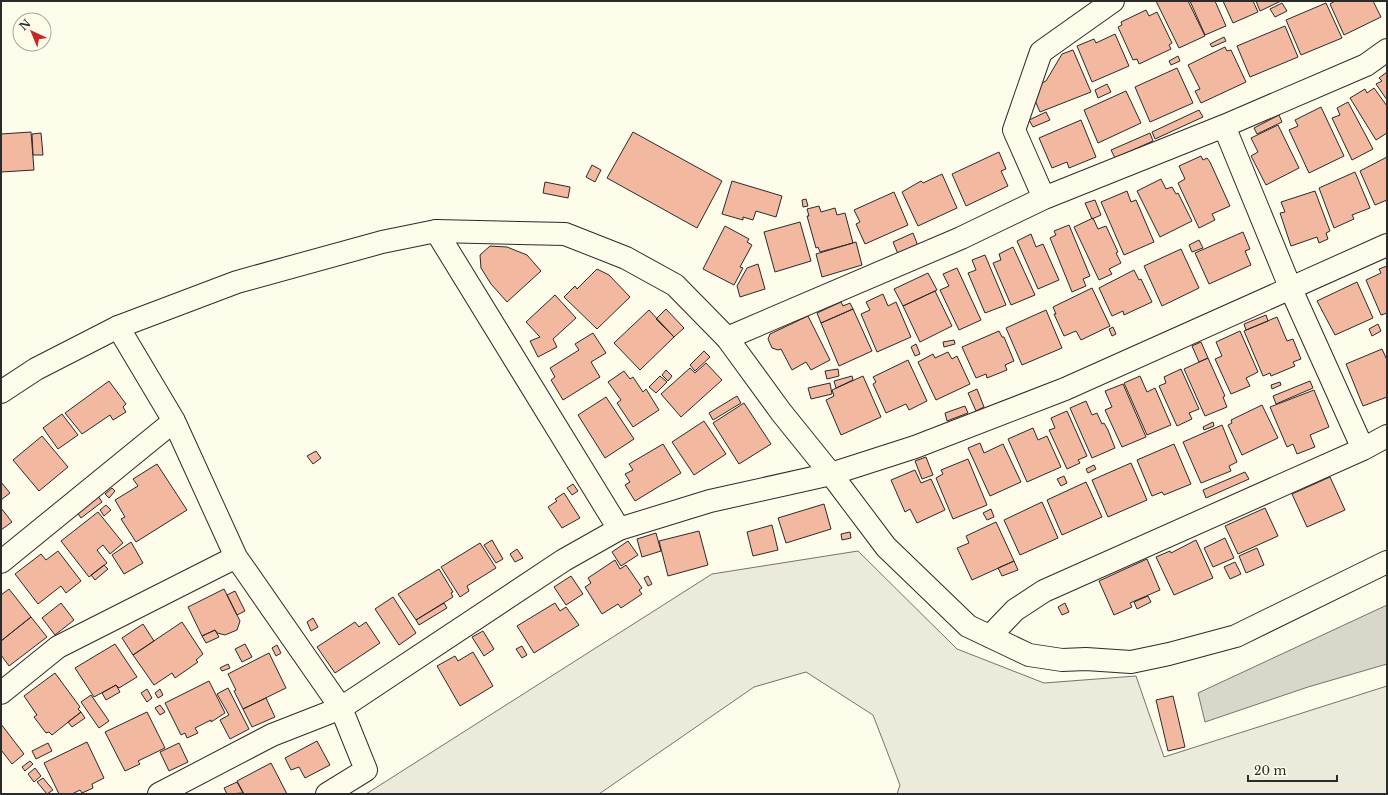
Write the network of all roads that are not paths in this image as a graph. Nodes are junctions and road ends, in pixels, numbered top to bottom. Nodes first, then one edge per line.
1 (1113, 1) edge
2 (1387, 50) edge
3 (1224, 126) junction
4 (1044, 198) junction
5 (436, 231) junction
6 (1387, 245) edge
7 (1290, 287) junction
8 (118, 327) junction
9 (728, 338) junction
10 (1, 392) edge
11 (174, 421) junction
12 (1387, 436) edge
13 (1362, 449) junction
14 (831, 474) junction
15 (619, 528) junction
16 (236, 557) junction
17 (1, 562) edge
18 (1387, 562) edge
19 (990, 636) junction
20 (1, 693) edge
21 (341, 708) junction
22 (159, 794) edge
23 (327, 794) edge

1 - 4 street
2 - 3 street
3 - 4 street
3 - 7 street
4 - 9 street
5 - 8 street
5 - 9 street
5 - 15 street
6 - 7 street
7 - 13 street
7 - 14 street
8 - 10 street
8 - 11 street
9 - 14 street
11 - 16 street
11 - 17 street
12 - 13 street
13 - 19 street
14 - 15 street
14 - 19 street
15 - 21 street
16 - 20 street
16 - 21 street
18 - 19 street
21 - 22 street
21 - 23 street

